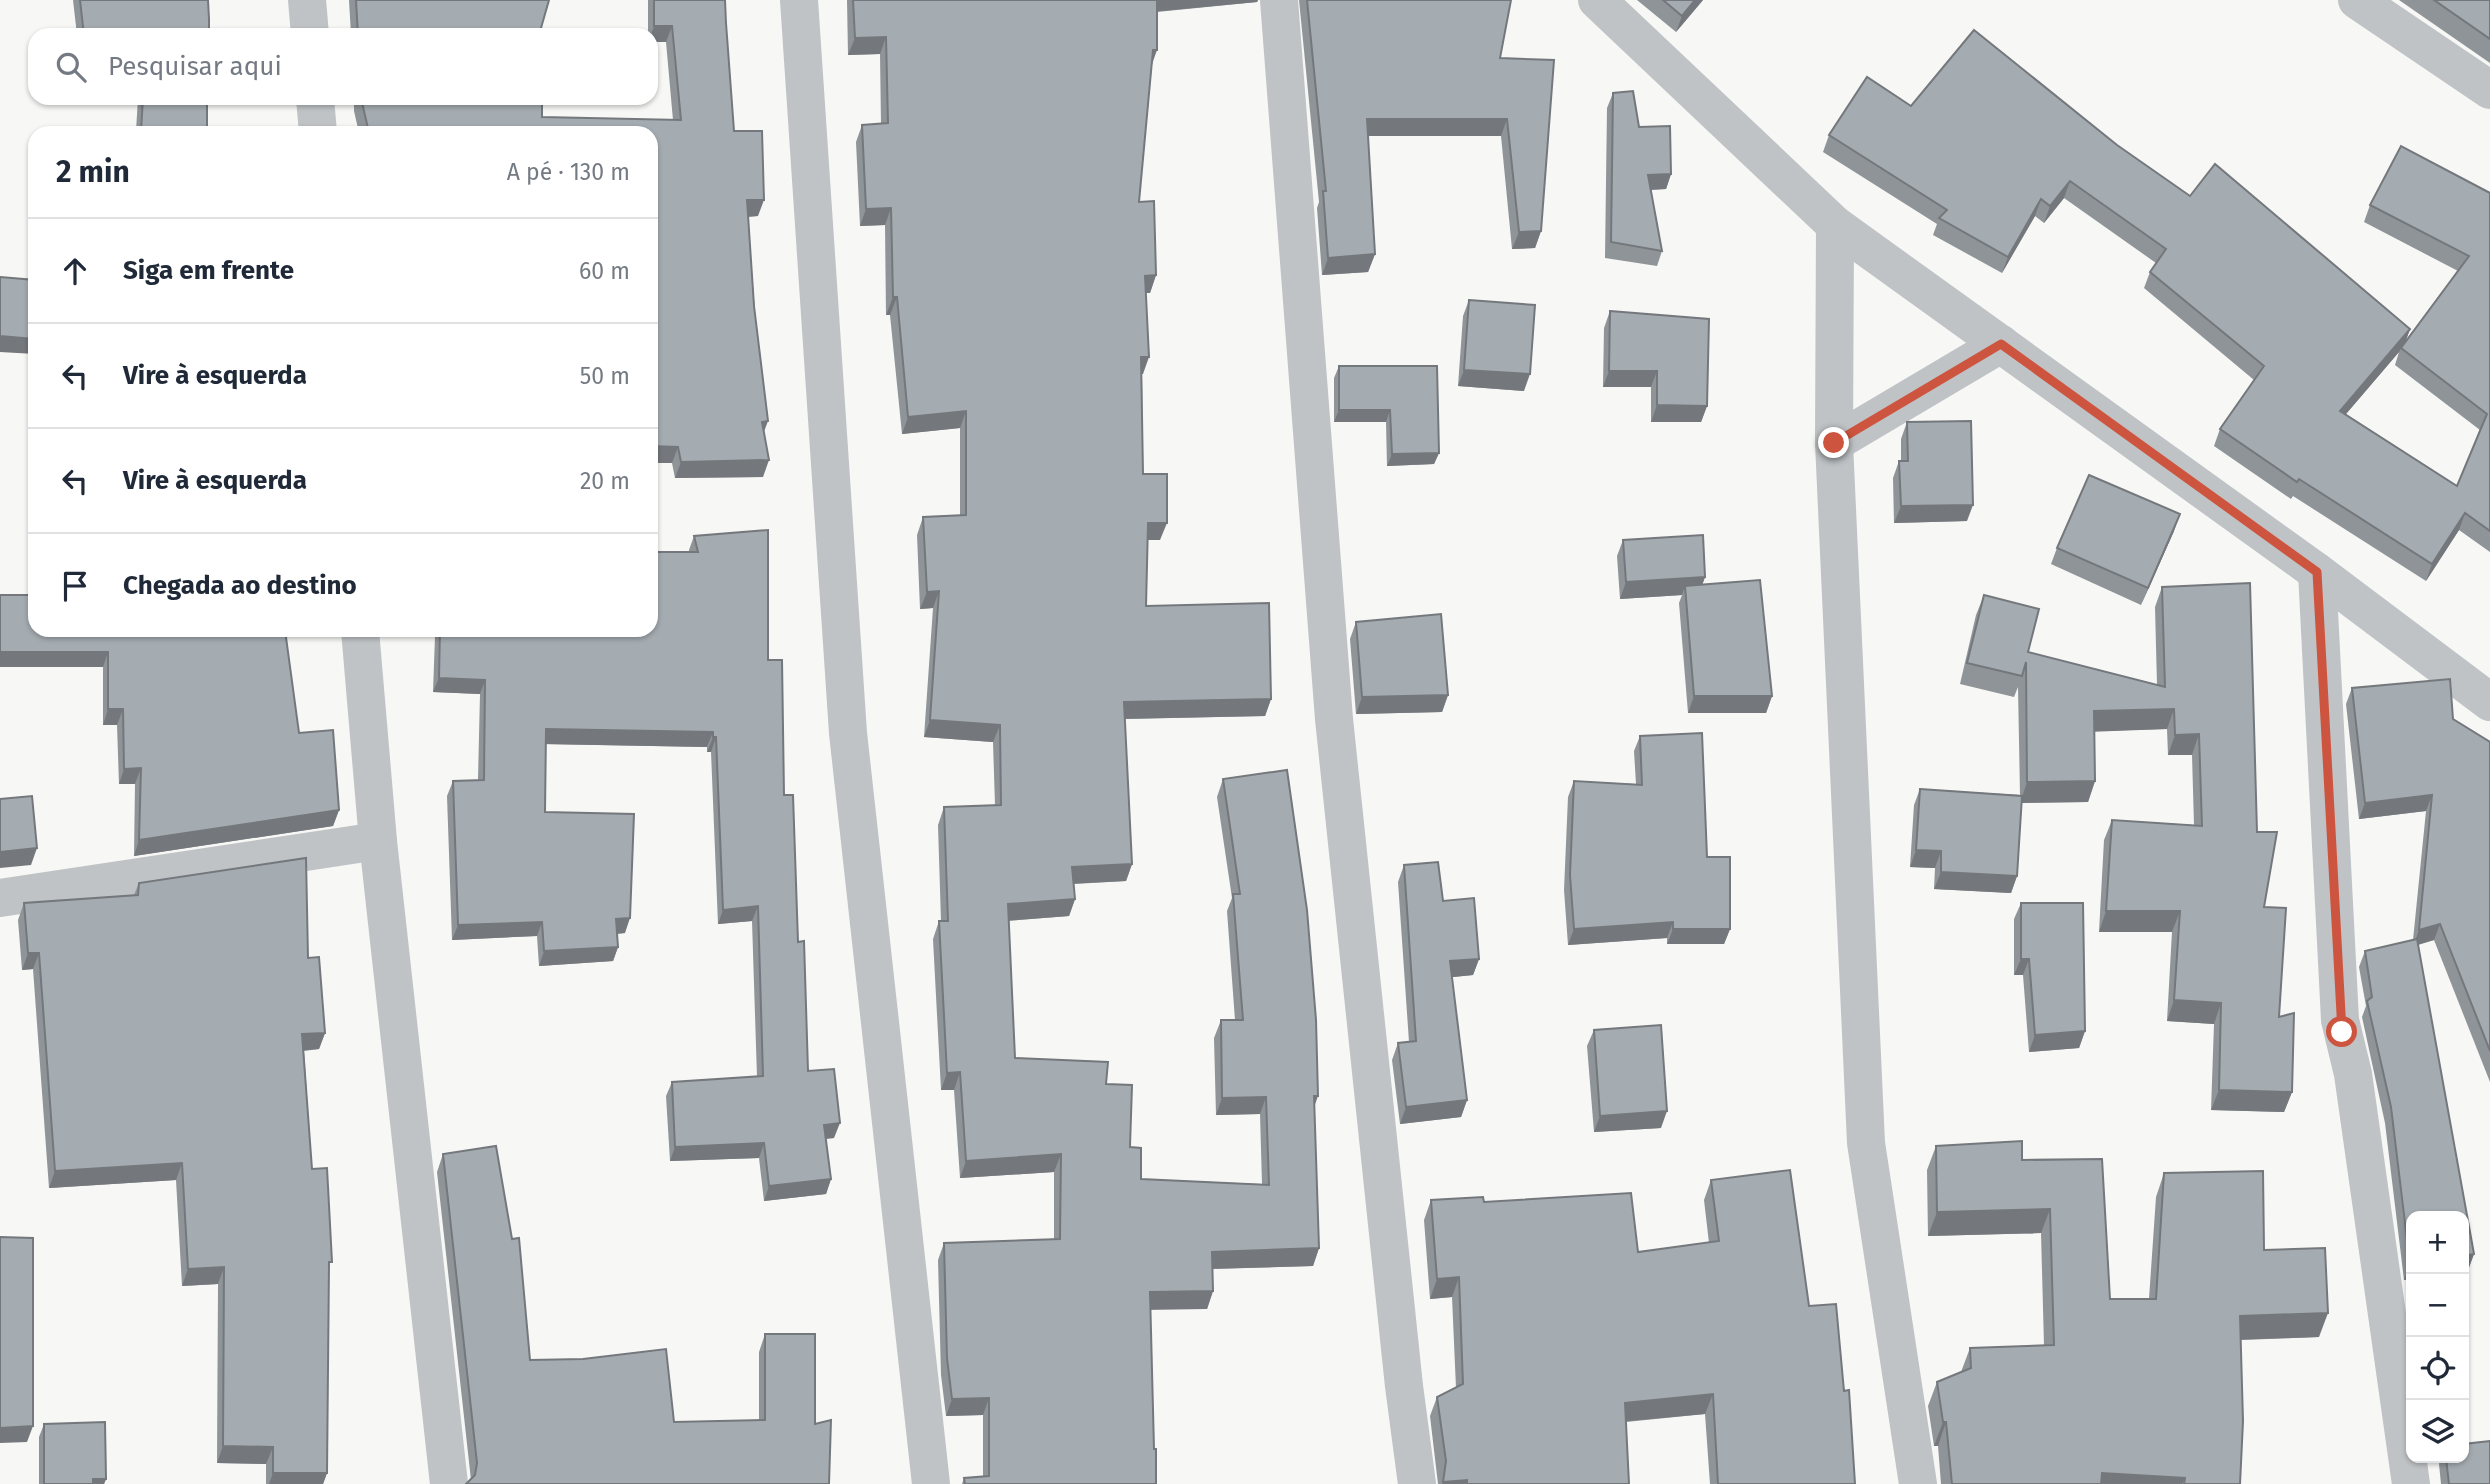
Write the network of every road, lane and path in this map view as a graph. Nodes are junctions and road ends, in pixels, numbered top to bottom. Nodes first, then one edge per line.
1 (307, 0) edge
2 (799, 0) edge
3 (1279, 0) edge
4 (1597, 0) edge
5 (2357, 0) edge
6 (309, 28) edge
7 (2490, 90) edge
8 (316, 105) edge
9 (317, 126) edge
10 (1835, 225) junction
11 (2001, 344) junction
12 (1834, 443) junction
13 (2317, 572) junction
14 (361, 637) edge
15 (2490, 702) edge
16 (378, 841) junction
17 (0, 898) edge
18 (449, 1484) edge
19 (931, 1484) edge
20 (1418, 1484) edge
21 (1918, 1484) edge
22 (2411, 1484) edge

1 - 6 street
2 - 19 street
3 - 20 street
4 - 10 street
5 - 7 street
8 - 9 street
10 - 11 street
10 - 12 street
11 - 12 street
11 - 13 street
12 - 21 street
13 - 15 street
13 - 22 street
14 - 16 street
16 - 17 street
16 - 18 street

